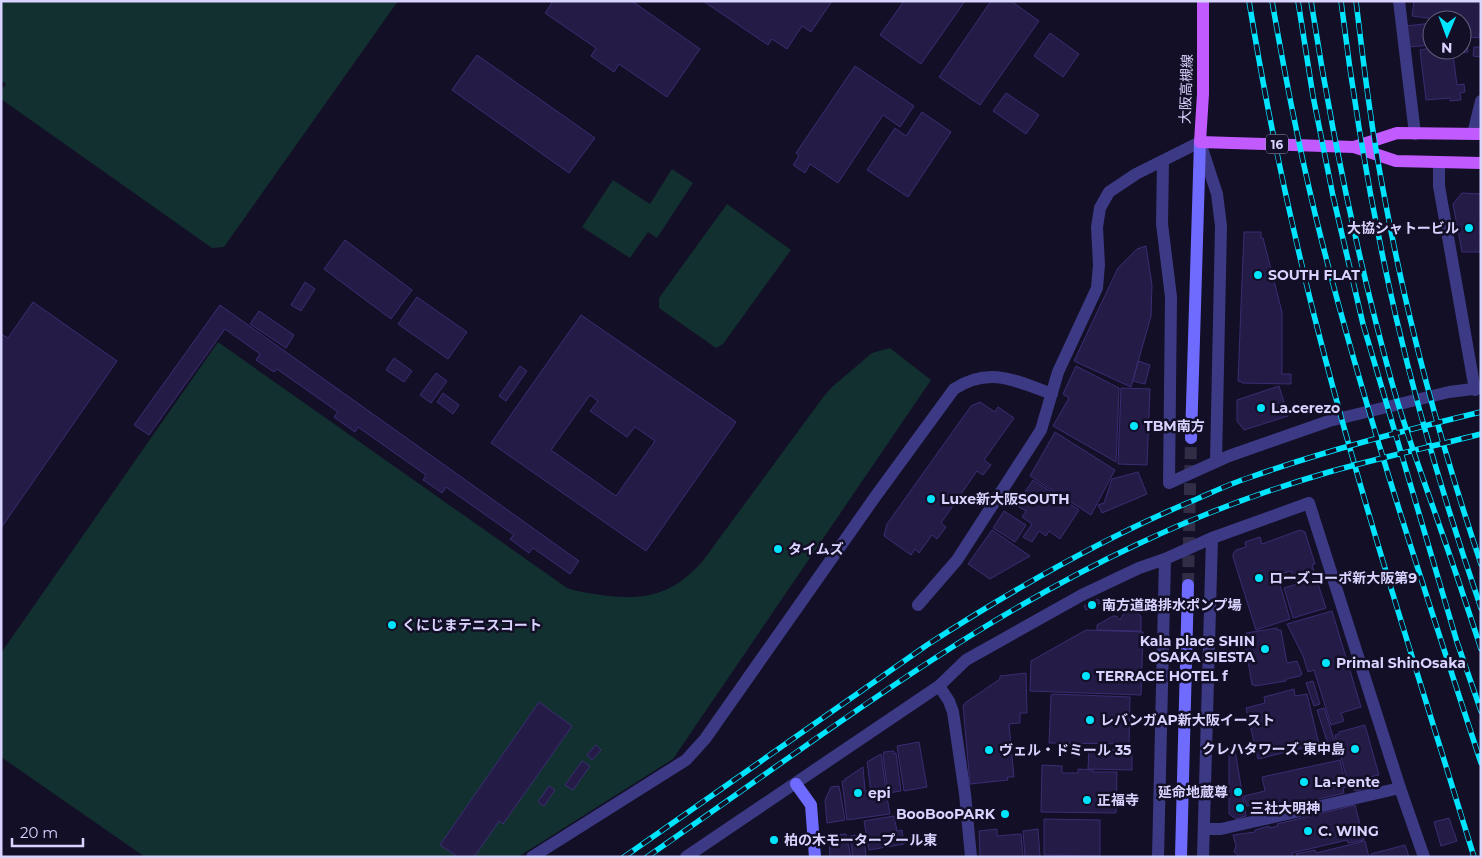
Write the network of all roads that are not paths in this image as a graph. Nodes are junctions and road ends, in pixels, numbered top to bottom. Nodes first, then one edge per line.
1 (1202, 1) edge
2 (1399, 1) edge
3 (1481, 101) edge
4 (1415, 134) junction
5 (1477, 134) edge
6 (1200, 142) junction
7 (1354, 147) junction
8 (1163, 161) junction
9 (1439, 162) junction
10 (1481, 163) edge
11 (1478, 389) edge
12 (1052, 394) junction
13 (1191, 438) tunnel mouth
14 (1216, 461) junction
15 (1212, 538) junction
16 (1165, 558) junction
17 (1188, 584) tunnel mouth
18 (918, 605) dead end
19 (939, 686) junction
20 (796, 784) junction
21 (1400, 788) junction
22 (1204, 829) junction
23 (532, 857) edge
24 (686, 857) edge
25 (814, 857) edge
26 (971, 857) edge
27 (1158, 857) edge
28 (1181, 857) edge
29 (1203, 857) edge
30 (1424, 857) edge

1 - 6 main road, 大阪高槻線
2 - 4 street
3 - 5 street
4 - 5 main road, 大阪高槻線 / 16
4 - 7 main road, 大阪高槻線 / 16
6 - 7 main road, 大阪高槻線 / 16
6 - 8 street
6 - 13 street
6 - 14 street
7 - 9 main road, 大阪高槻線 / 16
8 - 12 street
8 - 14 street
9 - 10 main road, 大阪高槻線 / 16
9 - 11 street
11 - 14 street
12 - 18 street
12 - 23 street
15 - 16 street
15 - 21 street
15 - 22 street
16 - 19 street
16 - 27 street
17 - 28 street
19 - 20 street
19 - 26 street
20 - 24 street
20 - 25 street
21 - 22 street
21 - 30 street
22 - 29 street

